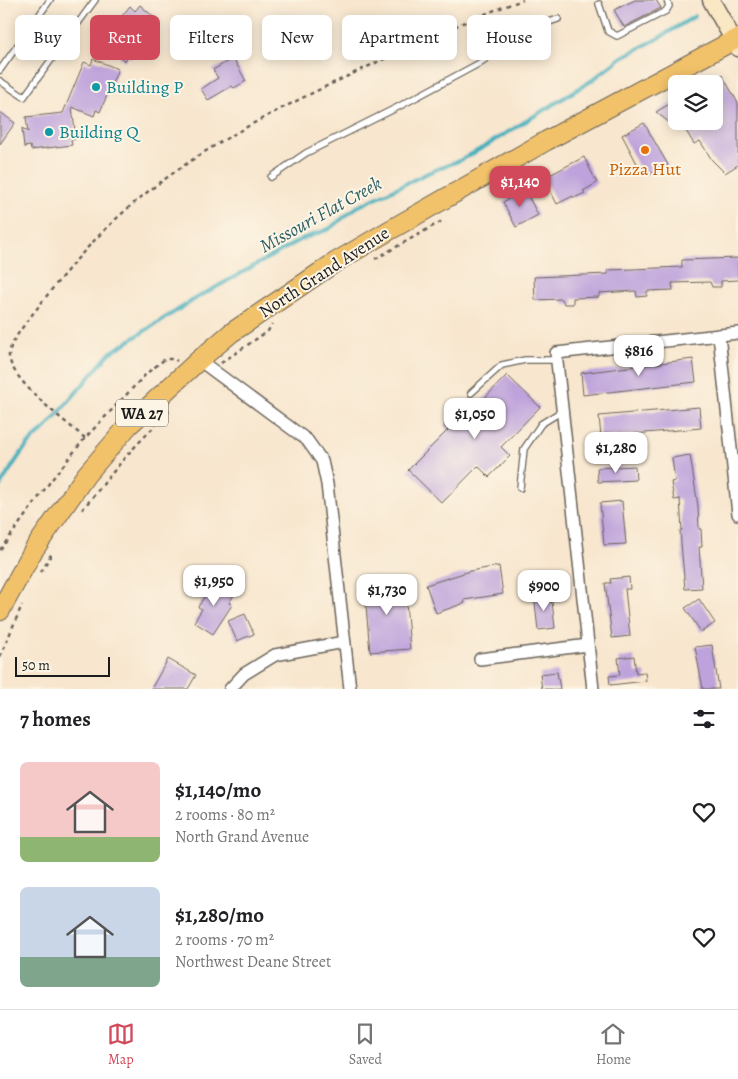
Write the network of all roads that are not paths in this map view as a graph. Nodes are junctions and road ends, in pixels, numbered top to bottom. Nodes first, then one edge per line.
1 (50, 0) edge
2 (95, 0) edge
3 (667, 0) edge
4 (711, 0) edge
5 (598, 4) dead end
6 (558, 19) dead end
7 (736, 42) edge
8 (0, 70) edge
9 (0, 81) edge
10 (271, 177) dead end
11 (738, 333) edge
12 (719, 335) junction
13 (556, 356) junction
14 (200, 366) junction
15 (471, 393) dead end
16 (562, 411) junction
17 (520, 488) dead end
18 (738, 514) edge
19 (0, 611) edge
20 (344, 642) junction
21 (588, 645) junction
22 (480, 658) dead end
23 (230, 689) edge
24 (350, 689) edge
25 (593, 689) edge

1 - 8 lane
2 - 9 lane
3 - 5 lane
4 - 7 main road
6 - 10 lane
7 - 14 main road, North Grand Avenue / WA 27
11 - 12 street
12 - 13 street
12 - 18 street
13 - 15 lane
13 - 16 street
14 - 19 main road, North Grand Avenue / WA 27
14 - 20 street
16 - 17 lane
16 - 21 street
20 - 23 street
20 - 24 street
21 - 22 street
21 - 25 street

